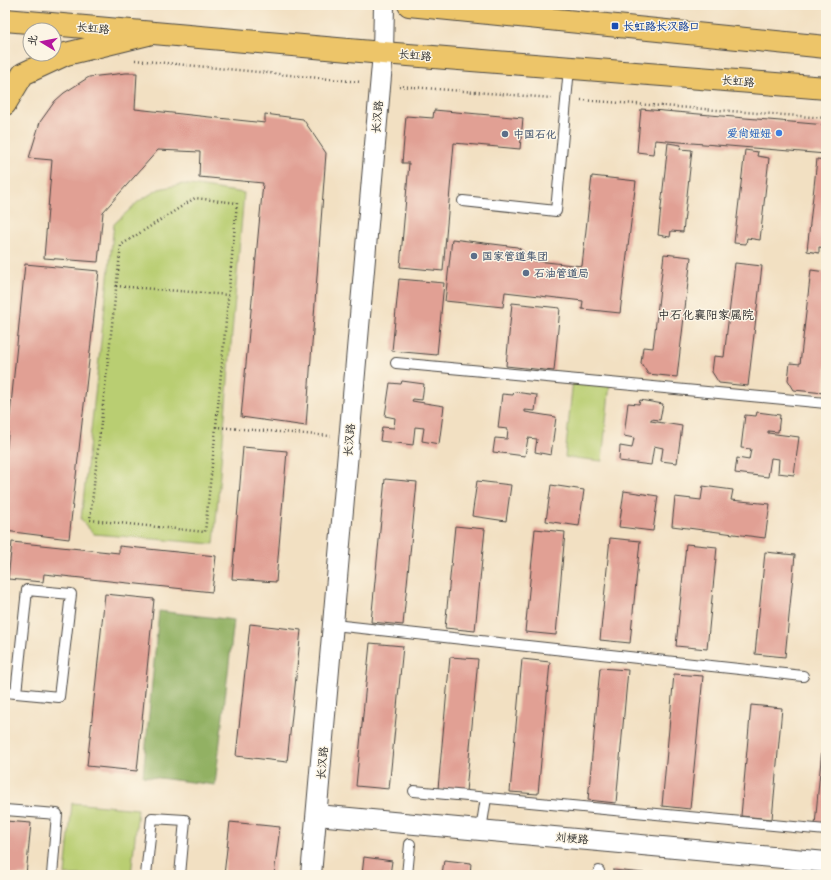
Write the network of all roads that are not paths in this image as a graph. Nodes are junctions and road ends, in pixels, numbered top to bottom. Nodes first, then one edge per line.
1 (384, 5) edge
2 (409, 5) edge
3 (459, 8) edge
4 (5, 20) edge
5 (152, 33) junction
6 (826, 47) edge
7 (383, 53) junction
8 (569, 68) junction
9 (826, 88) edge
10 (5, 104) edge
11 (464, 201) dead end
12 (396, 363) dead end
13 (826, 403) edge
14 (334, 625) junction
15 (803, 676) dead end
16 (5, 692) edge
17 (16, 693) junction
18 (414, 791) dead end
19 (486, 798) junction
20 (5, 810) edge
21 (317, 814) junction
22 (481, 830) junction
23 (826, 830) edge
24 (410, 844) dead end
25 (826, 862) edge
26 (52, 875) edge
27 (146, 875) edge
28 (180, 875) edge
29 (311, 875) edge
30 (407, 875) edge

1 - 7 street, 长汉路
2 - 3 main road
3 - 6 main road
4 - 5 main road, 长虹路
5 - 7 main road, 长虹路
5 - 10 main road
7 - 8 main road, 长虹路
7 - 14 street, 长汉路
8 - 9 main road, 长虹路
8 - 11 lane
12 - 13 lane
14 - 15 lane
14 - 21 street, 长汉路
16 - 17 lane
17 - 17 lane
18 - 19 lane
19 - 22 lane
19 - 23 lane
20 - 26 lane
21 - 22 street, 刘梗路
21 - 29 street, 长汉路
22 - 25 street, 刘梗路
24 - 30 lane
27 - 28 lane

